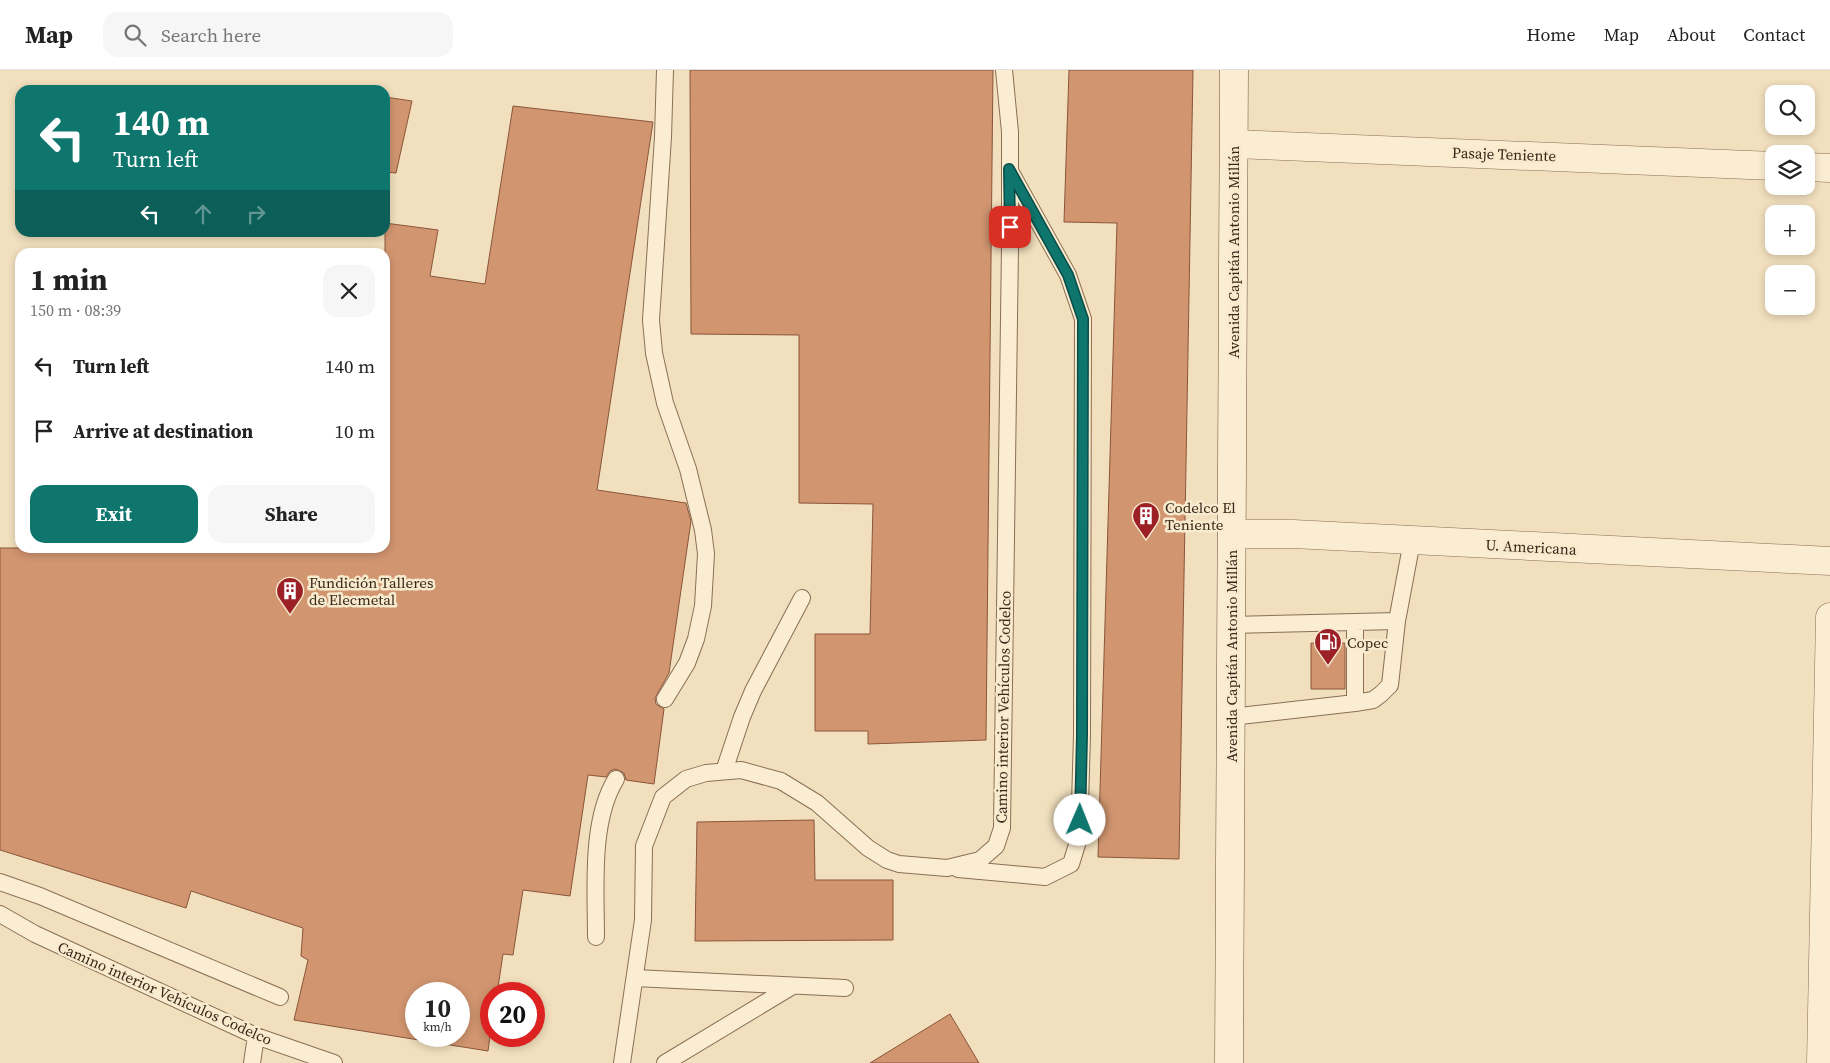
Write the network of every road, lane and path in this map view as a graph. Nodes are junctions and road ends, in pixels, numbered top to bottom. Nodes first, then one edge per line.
1 (665, 70) edge
2 (1004, 70) edge
3 (1234, 70) edge
4 (1234, 144) junction
5 (1765, 166) edge
6 (1815, 167) edge
7 (1830, 168) edge
8 (1009, 169) junction
9 (1232, 534) junction
10 (1412, 541) junction
11 (1830, 562) edge
12 (802, 598) dead end
13 (1830, 617) edge
14 (1397, 621) junction
15 (1355, 622) junction
16 (1231, 625) junction
17 (1830, 634) edge
18 (665, 699) dead end
19 (1355, 703) junction
20 (1231, 717) junction
21 (724, 771) junction
22 (616, 779) dead end
23 (947, 868) junction
24 (0, 882) edge
25 (0, 914) edge
26 (596, 937) dead end
27 (635, 978) junction
28 (791, 987) junction
29 (845, 988) dead end
30 (1826, 996) edge
31 (280, 997) dead end
32 (256, 1036) junction
33 (252, 1063) edge
34 (334, 1063) edge
35 (622, 1063) edge
36 (665, 1063) edge
37 (1229, 1063) edge
38 (1822, 1063) edge

1 - 18 lane
2 - 8 lane, Camino interior Vehículos Codelco
3 - 4 street, Avenida Capitán Antonio Millán
4 - 5 street, Pasaje Teniente
4 - 9 street, Avenida Capitán Antonio Millán
6 - 7 street
8 - 23 lane, Camino interior Vehículos Codelco
8 - 23 lane
9 - 10 street, U. Americana
9 - 16 street, Avenida Capitán Antonio Millán
10 - 11 street, U. Americana
10 - 14 lane
12 - 21 lane
13 - 17 street
14 - 15 lane
14 - 19 lane
15 - 16 lane
15 - 19 lane
16 - 20 street, Avenida Capitán Antonio Millán
17 - 30 street
19 - 20 lane
20 - 37 street, Avenida Capitán Antonio Millán
21 - 23 lane, Camino interior Vehículos Codelco
21 - 27 lane, Camino interior Vehículos Codelco
22 - 26 lane
24 - 31 lane
25 - 32 lane, Camino interior Vehículos Codelco
27 - 28 lane
27 - 35 lane, Camino interior Vehículos Codelco
28 - 29 lane
28 - 36 lane
30 - 38 street
32 - 33 lane
32 - 34 lane, Camino interior Vehículos Codelco

